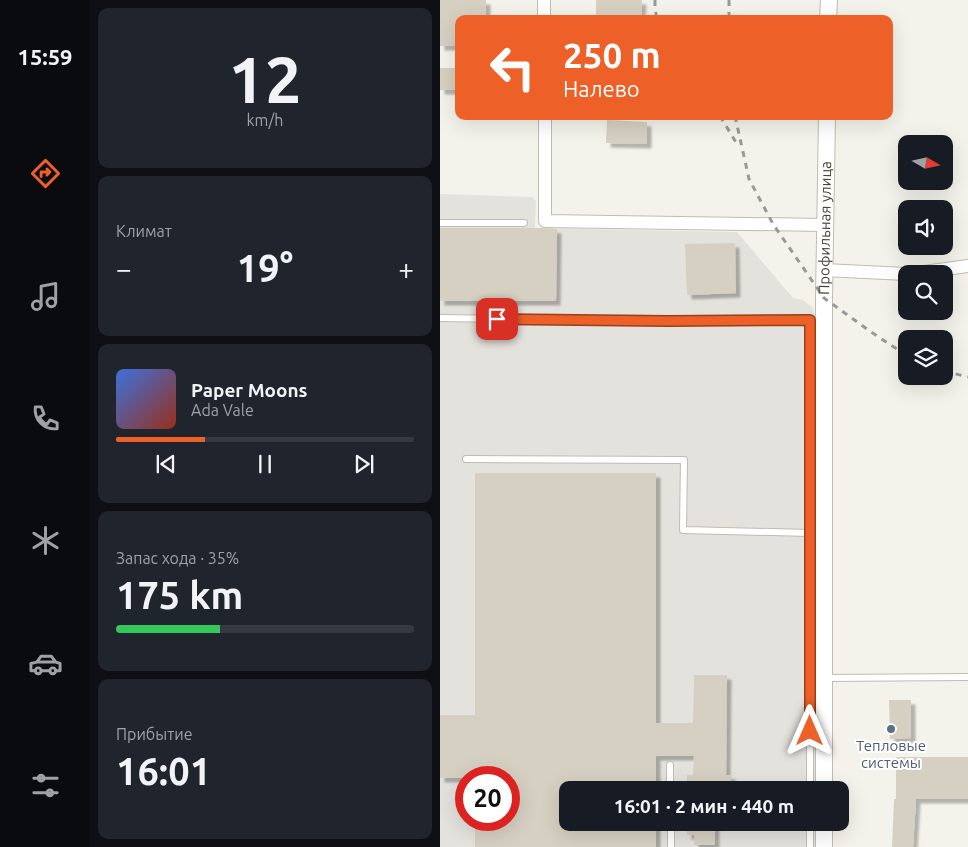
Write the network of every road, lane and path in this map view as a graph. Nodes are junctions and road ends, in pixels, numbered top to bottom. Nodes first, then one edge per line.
1 (544, 0) edge
2 (829, 0) edge
3 (544, 15) edge
4 (828, 15) edge
5 (545, 120) edge
6 (827, 120) edge
7 (440, 223) edge
8 (524, 223) dead end
9 (825, 225) junction
10 (968, 266) edge
11 (953, 268) edge
12 (824, 270) junction
13 (898, 274) edge
14 (440, 318) edge
15 (466, 459) dead end
16 (810, 533) junction
17 (968, 677) edge
18 (824, 678) junction
19 (670, 765) dead end
20 (670, 781) edge
21 (810, 781) edge
22 (824, 781) edge
23 (670, 831) edge
24 (810, 831) edge
25 (824, 831) edge
26 (670, 847) edge
27 (810, 847) edge
28 (824, 847) edge

1 - 3 street
2 - 4 street
5 - 9 street
6 - 9 street, Профильная улица
7 - 8 lane
9 - 12 street, Профильная улица
10 - 11 street
12 - 13 street
12 - 18 street, Профильная улица
14 - 16 lane
15 - 16 lane
16 - 21 lane
17 - 18 lane
18 - 22 street, Профильная улица
19 - 20 lane
23 - 26 lane
24 - 27 lane
25 - 28 street

